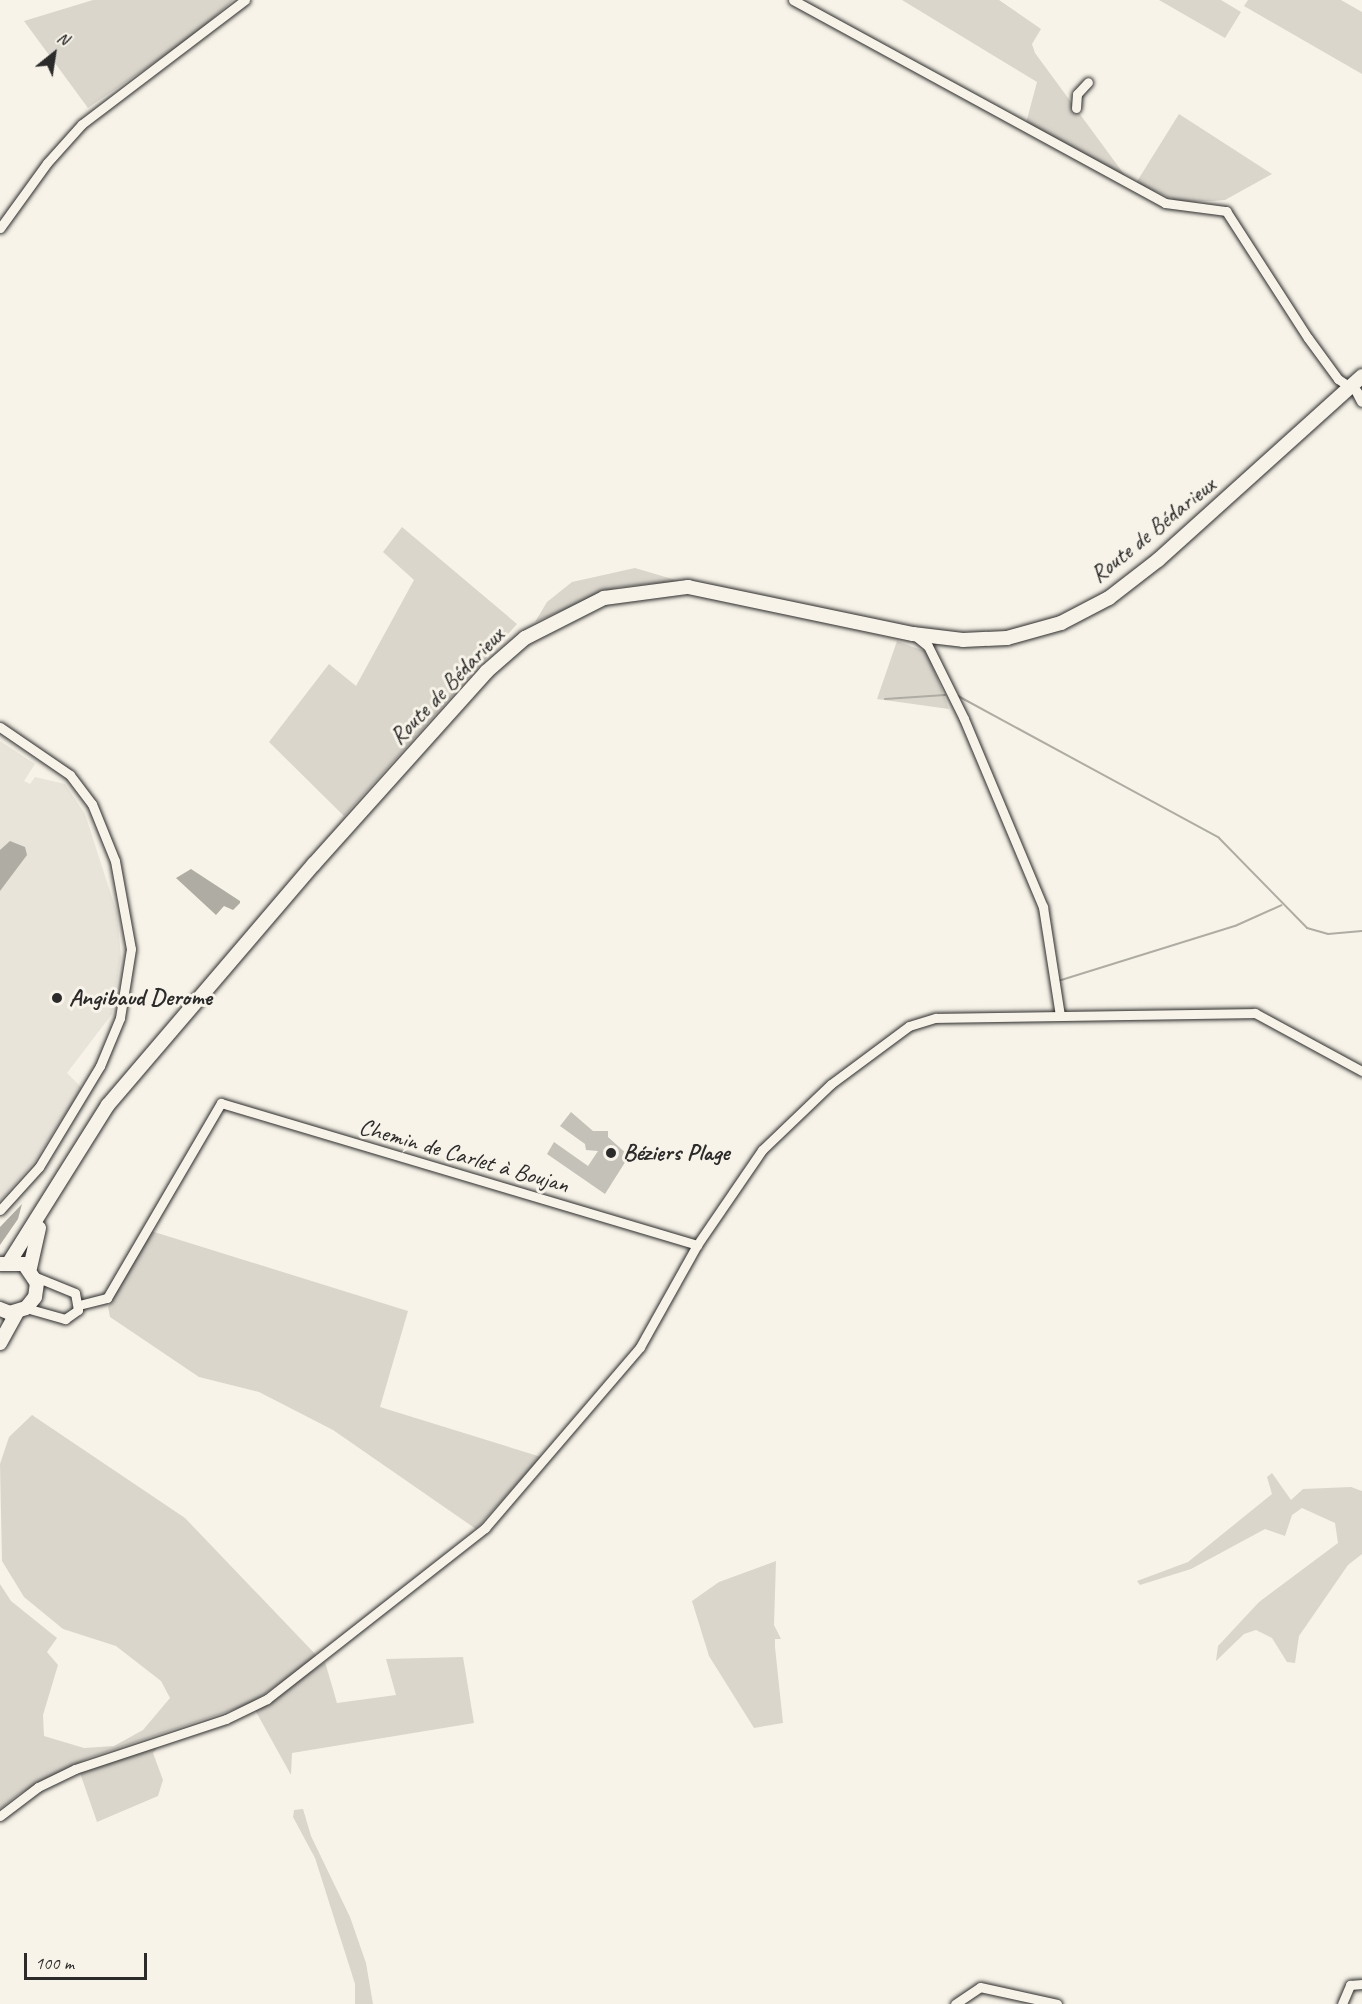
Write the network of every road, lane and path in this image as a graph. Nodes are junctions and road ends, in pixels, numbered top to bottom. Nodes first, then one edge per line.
1 (245, 0) edge
2 (793, 0) edge
3 (1088, 82) dead end
4 (1076, 108) dead end
5 (0, 228) edge
6 (1362, 376) edge
7 (1356, 390) edge
8 (913, 634) junction
9 (0, 727) edge
10 (1060, 1016) junction
11 (1362, 1071) edge
12 (46, 1206) junction
13 (0, 1210) edge
14 (697, 1245) junction
15 (5, 1262) edge
16 (33, 1272) junction
17 (79, 1305) junction
18 (0, 1309) edge
19 (22, 1310) junction
20 (0, 1343) edge
21 (0, 1816) edge
22 (1362, 1984) edge
23 (955, 2004) edge
24 (1057, 2004) edge
25 (1342, 2004) edge

1 - 5 street
2 - 7 street
3 - 4 street
6 - 7 main road, Route de Bédarieux
7 - 8 main road, Route de Bédarieux
8 - 10 street
8 - 12 main road, Route de Bédarieux
9 - 13 street
10 - 11 street
10 - 14 street
12 - 15 main road, Route de Bédarieux
12 - 16 main road, Route de Bédarieux
14 - 17 street, Chemin de Carlet à Boujan
14 - 21 street
15 - 16 main road
16 - 17 street
16 - 19 main road, Route de Bédarieux
17 - 19 street
18 - 19 main road
19 - 20 main road
22 - 25 street
23 - 24 street

